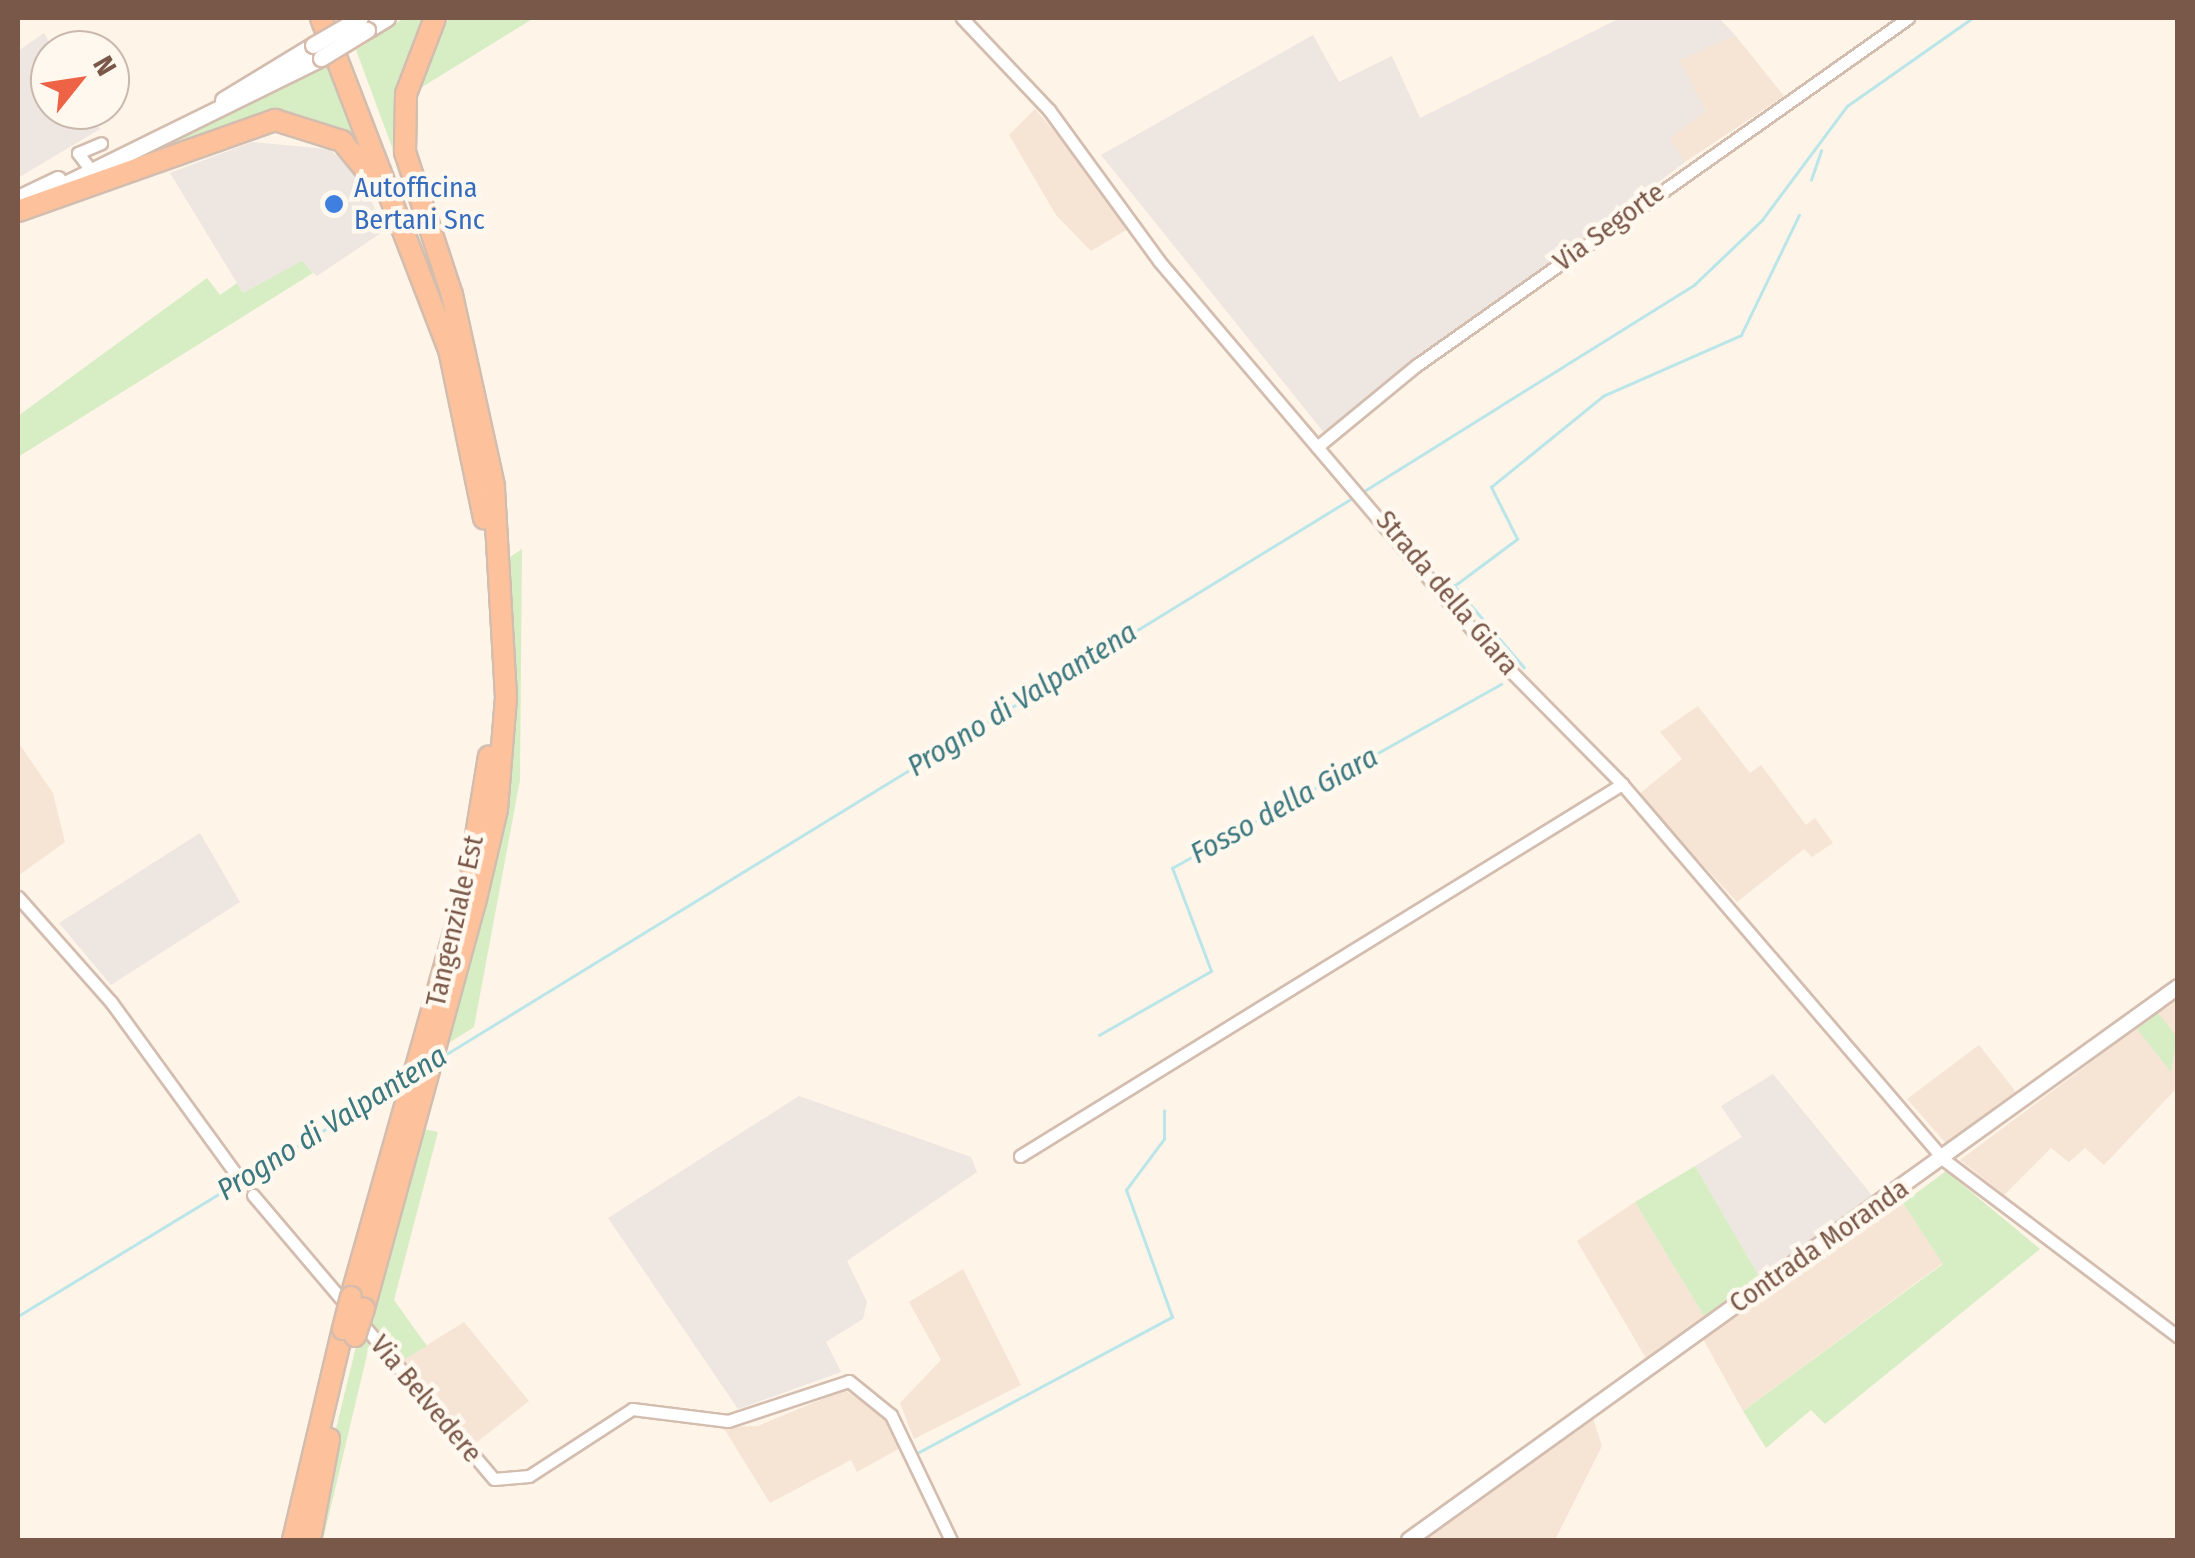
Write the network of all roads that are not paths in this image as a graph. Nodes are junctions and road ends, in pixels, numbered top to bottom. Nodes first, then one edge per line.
1 (321, 18) edge
2 (336, 18) edge
3 (388, 18) edge
4 (435, 18) edge
5 (962, 18) edge
6 (1908, 18) edge
7 (364, 24) edge
8 (317, 51) junction
9 (101, 143) dead end
10 (87, 165) junction
11 (18, 198) edge
12 (18, 209) edge
13 (449, 349) junction
14 (469, 363) junction
15 (1317, 446) junction
16 (1622, 784) junction
17 (18, 897) edge
18 (2178, 987) edge
19 (406, 1139) junction
20 (1020, 1156) dead end
21 (1944, 1160) junction
22 (236, 1174) dead end
23 (253, 1195) dead end
24 (349, 1333) junction
25 (2178, 1337) edge
26 (293, 1540) edge
27 (310, 1540) edge
28 (951, 1540) edge
29 (1409, 1540) edge

1 - 13 highway
2 - 14 highway
3 - 7 main road
4 - 14 highway
5 - 15 street, Strada della Giara
6 - 15 street, Via Segorte
7 - 8 main road, bridge
8 - 10 main road
8 - 12 main road
9 - 10 street
10 - 11 main road
12 - 13 highway
13 - 19 highway, Tangenziale Est
14 - 19 highway, Tangenziale Est
15 - 16 street, Strada della Giara
16 - 20 street
16 - 21 street, Strada della Giara
17 - 22 street
18 - 21 street, Contrada Moranda
19 - 24 highway, Tangenziale Est, bridge
21 - 25 street, Strada della Giara
21 - 29 street, Contrada Moranda
23 - 28 street, Via Belvedere
24 - 26 highway, Tangenziale Est
24 - 27 highway, Tangenziale Est

